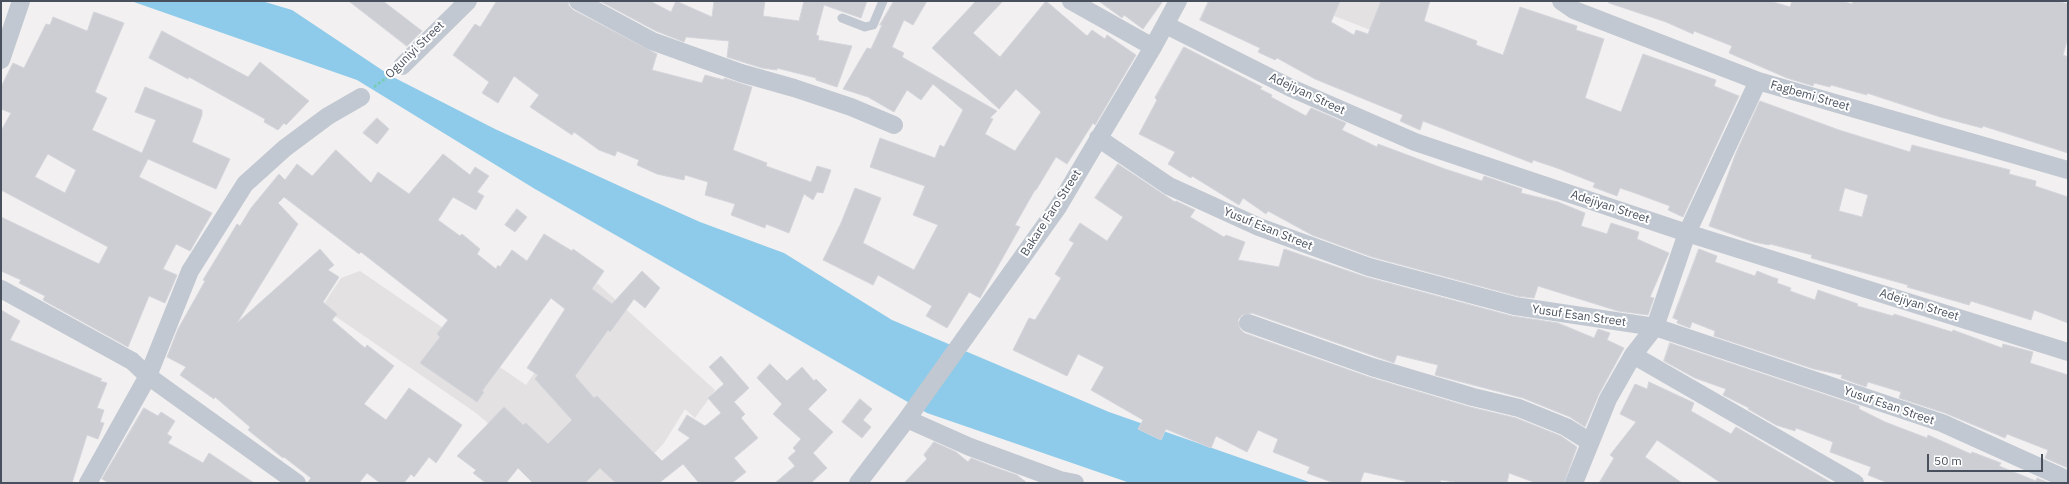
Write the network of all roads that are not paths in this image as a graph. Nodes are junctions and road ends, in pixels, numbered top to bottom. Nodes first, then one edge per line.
1 (21, 1) edge
2 (468, 1) edge
3 (578, 1) edge
4 (883, 1) edge
5 (1071, 1) edge
6 (1178, 1) edge
7 (1560, 1) edge
8 (842, 18) dead end
9 (1166, 25) junction
10 (1153, 47) junction
11 (1, 60) edge
12 (402, 66) road end
13 (1758, 81) junction
14 (361, 97) road end
15 (894, 125) dead end
16 (1098, 138) junction
17 (2068, 170) edge
18 (1687, 233) junction
19 (1, 289) edge
20 (1248, 322) dead end
21 (1655, 327) junction
22 (2068, 352) edge
23 (1633, 355) junction
24 (148, 376) junction
25 (909, 418) junction
26 (1590, 442) junction
27 (2068, 480) edge
28 (1064, 482) edge
29 (88, 483) edge
30 (297, 483) edge
31 (858, 483) edge
32 (1574, 483) edge
33 (1855, 483) edge

1 - 11 street
2 - 12 street, Oguniyi Street
3 - 15 street
4 - 8 lane
5 - 10 street
6 - 9 street, Bakare Faro Street
7 - 13 street, Fagbemi Street
9 - 10 street, Bakare Faro Street
9 - 18 street, Adejiyan Street
10 - 16 street, Bakare Faro Street
13 - 17 street, Fagbemi Street
13 - 18 street
14 - 24 street
16 - 21 street, Yusuf Esan Street
16 - 25 street, Bakare Faro Street
18 - 21 street
18 - 22 street, Adejiyan Street
19 - 24 street
20 - 26 street
21 - 23 street
21 - 27 street, Yusuf Esan Street
23 - 26 street
23 - 33 street
24 - 29 street
24 - 30 street
25 - 28 street
25 - 31 street, Bakare Faro Street
26 - 32 street

